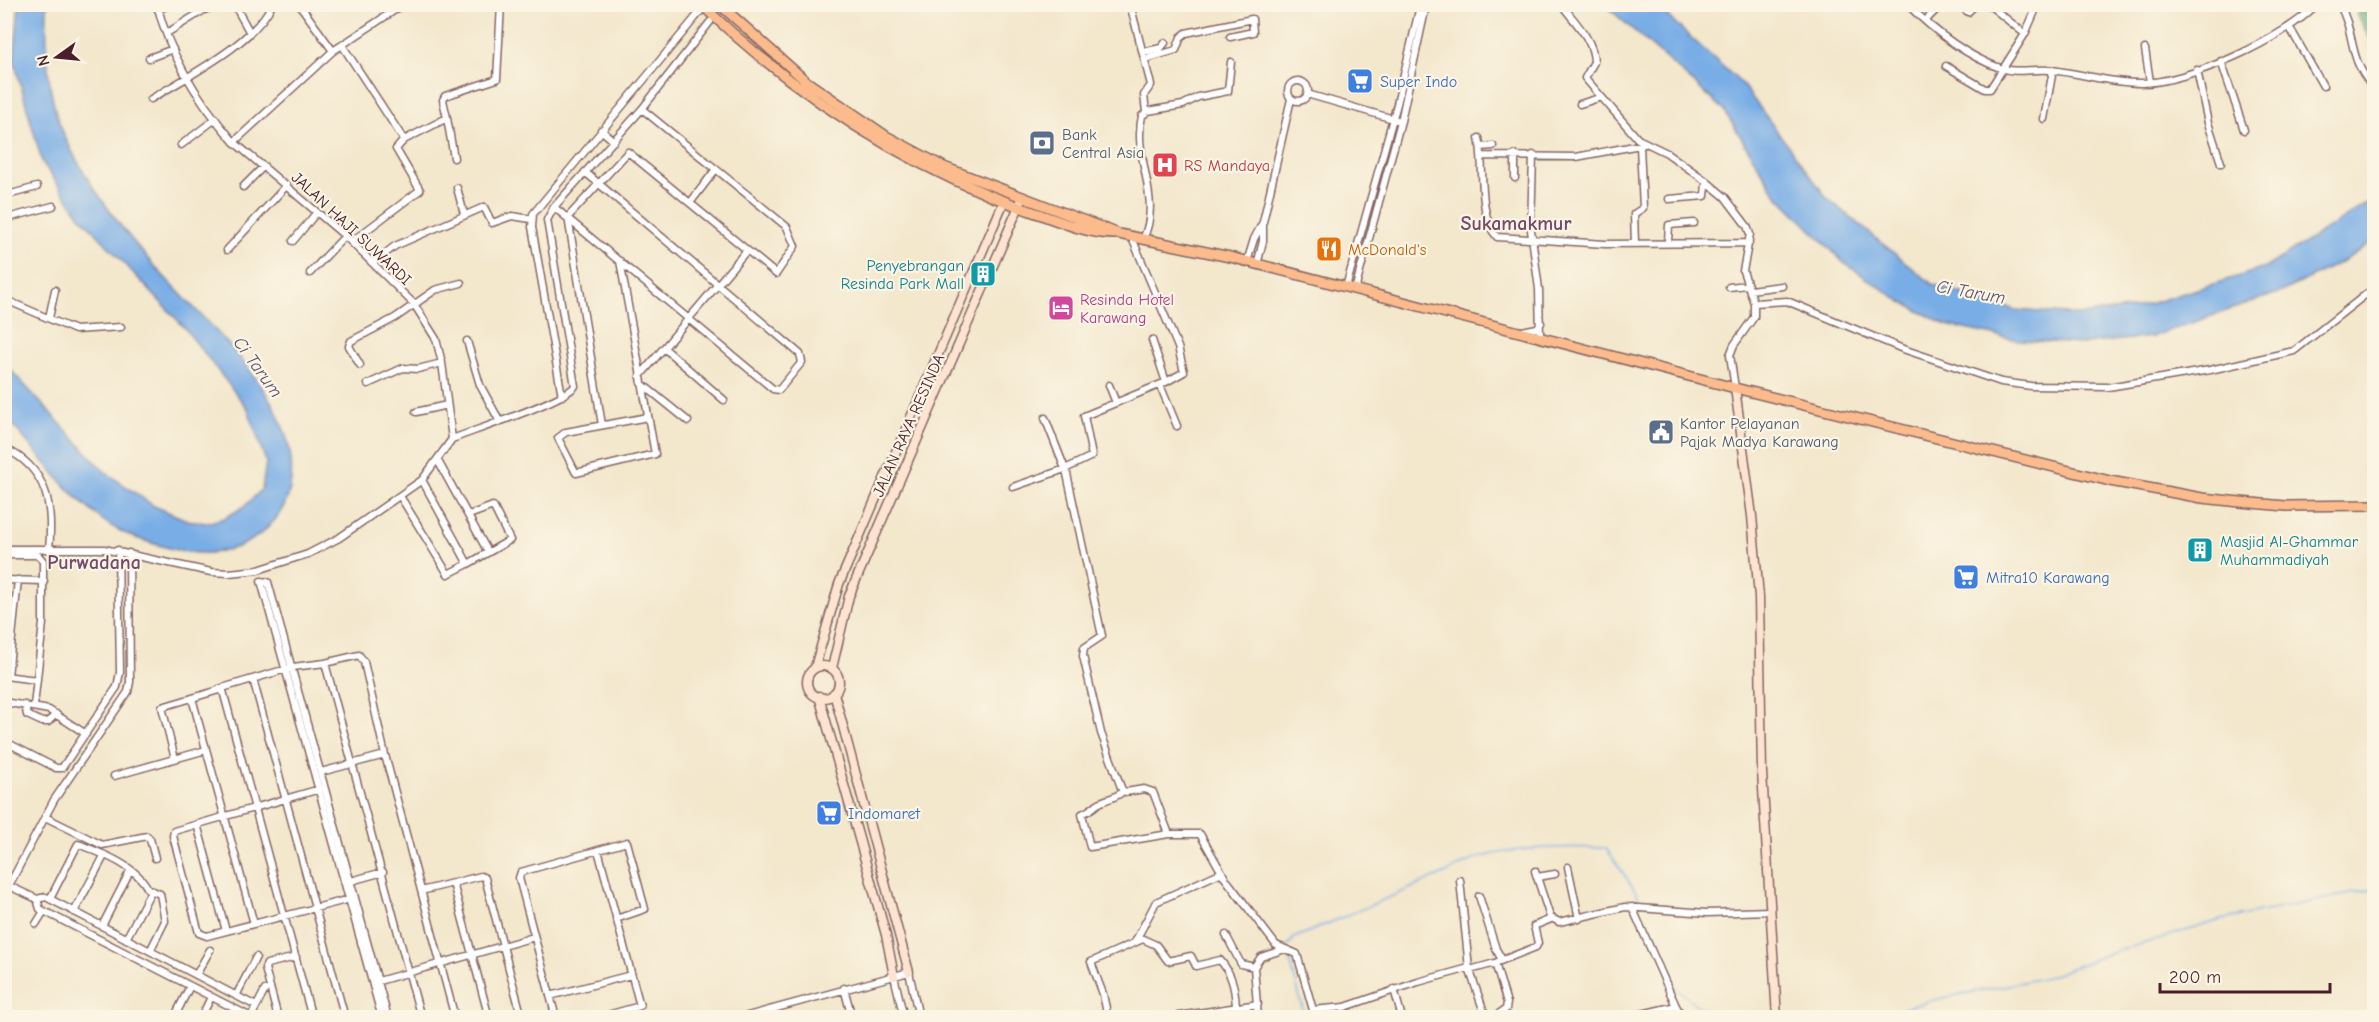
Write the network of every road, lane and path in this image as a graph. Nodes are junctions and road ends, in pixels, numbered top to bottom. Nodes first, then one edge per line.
1 (170, 4) edge
2 (220, 4) edge
3 (234, 4) edge
4 (272, 4) edge
5 (299, 4) edge
6 (404, 4) edge
7 (501, 4) edge
8 (719, 4) edge
9 (1130, 4) edge
10 (1561, 4) edge
11 (1907, 4) edge
12 (1942, 4) edge
13 (1958, 4) edge
14 (1976, 4) edge
15 (1988, 4) edge
16 (2317, 4) edge
17 (2339, 4) edge
18 (1423, 5) edge
19 (158, 7) edge
20 (700, 8) edge
21 (2036, 9) dead end
22 (1925, 21) junction
23 (710, 22) dead end
24 (2290, 28) junction
25 (249, 32) junction
26 (167, 33) junction
27 (2025, 34) junction
28 (1230, 37) dead end
29 (1165, 43) dead end
30 (342, 45) junction
31 (173, 49) junction
32 (2145, 49) dead end
33 (333, 51) junction
34 (1144, 56) junction
35 (149, 57) dead end
36 (2221, 61) junction
37 (1231, 62) dead end
38 (1946, 66) dead end
39 (2002, 69) junction
40 (2053, 70) junction
41 (2197, 70) junction
42 (188, 76) junction
43 (2150, 82) junction
44 (2323, 86) dead end
45 (2374, 88) edge
46 (1307, 94) junction
47 (1599, 98) junction
48 (151, 99) dead end
49 (1291, 99) junction
50 (1580, 104) dead end
51 (642, 108) junction
52 (1146, 112) junction
53 (447, 118) junction
54 (2044, 118) dead end
55 (214, 120) junction
56 (1397, 120) junction
57 (601, 130) junction
58 (2244, 130) dead end
59 (1479, 138) dead end
60 (404, 140) junction
61 (614, 141) junction
62 (234, 142) junction
63 (181, 145) dead end
64 (1642, 145) junction
65 (1494, 146) dead end
66 (1481, 147) junction
67 (1515, 155) junction
68 (1533, 155) junction
69 (1483, 156) junction
70 (454, 158) dead end
71 (2221, 163) dead end
72 (264, 166) junction
73 (716, 169) junction
74 (585, 172) junction
75 (1515, 178) dead end
76 (1706, 181) junction
77 (287, 185) junction
78 (599, 185) junction
79 (37, 187) dead end
80 (243, 187) dead end
81 (457, 188) dead end
82 (4, 196) edge
83 (1023, 197) junction
84 (1669, 199) dead end
85 (690, 203) junction
86 (53, 206) dead end
87 (1002, 206) dead end
88 (554, 207) junction
89 (1020, 208) junction
90 (317, 212) junction
91 (464, 214) junction
92 (568, 217) junction
93 (4, 219) edge
94 (531, 219) junction
95 (1263, 222) junction
96 (1694, 223) dead end
97 (1119, 234) junction
98 (345, 236) junction
99 (1132, 237) junction
100 (1143, 239) junction
101 (293, 241) dead end
102 (1533, 241) junction
103 (351, 242) junction
104 (1668, 242) junction
105 (1635, 243) junction
106 (1749, 243) junction
107 (227, 249) dead end
108 (747, 250) junction
109 (620, 260) junction
110 (374, 262) junction
111 (1252, 263) junction
112 (310, 273) dead end
113 (461, 283) dead end
114 (718, 284) junction
115 (1782, 286) dead end
116 (1730, 287) dead end
117 (1748, 288) junction
118 (2374, 288) edge
119 (1350, 289) junction
120 (55, 290) dead end
121 (4, 299) edge
122 (1754, 303) junction
123 (414, 304) junction
124 (690, 317) junction
125 (49, 318) junction
126 (1542, 322) junction
127 (121, 327) dead end
128 (1518, 331) junction
129 (1540, 337) junction
130 (945, 340) junction
131 (1152, 340) dead end
132 (467, 341) dead end
133 (959, 346) junction
134 (664, 348) junction
135 (442, 363) junction
136 (360, 365) dead end
137 (641, 379) junction
138 (1163, 383) junction
139 (368, 384) dead end
140 (1109, 385) dead end
141 (1735, 388) junction
142 (562, 396) junction
143 (724, 400) dead end
144 (1116, 403) junction
145 (447, 405) junction
146 (416, 412) dead end
147 (648, 417) junction
148 (1045, 417) dead end
149 (499, 420) junction
150 (688, 421) dead end
151 (602, 425) junction
152 (1177, 426) dead end
153 (452, 440) junction
154 (4, 448) edge
155 (438, 461) junction
156 (1065, 469) junction
157 (422, 480) junction
158 (1013, 487) dead end
159 (400, 496) junction
160 (2374, 505) edge
161 (469, 515) junction
162 (867, 517) junction
163 (881, 523) junction
164 (4, 549) edge
165 (49, 550) junction
166 (118, 550) junction
167 (488, 552) junction
168 (129, 553) junction
169 (4, 555) edge
170 (468, 564) junction
171 (4, 580) edge
172 (18, 580) junction
173 (44, 581) junction
174 (325, 663) junction
175 (815, 667) junction
176 (290, 668) junction
177 (832, 668) junction
178 (6, 676) edge
179 (253, 679) junction
180 (37, 680) junction
181 (219, 690) junction
182 (834, 693) junction
183 (819, 696) junction
184 (192, 698) junction
185 (4, 702) edge
186 (25, 705) junction
187 (34, 706) junction
188 (56, 714) junction
189 (86, 734) junction
190 (4, 741) edge
191 (206, 750) junction
192 (386, 755) junction
193 (174, 759) junction
194 (354, 764) junction
195 (321, 772) junction
196 (114, 776) dead end
197 (320, 789) junction
198 (1123, 791) junction
199 (285, 799) junction
200 (255, 807) junction
201 (224, 816) junction
202 (45, 817) junction
203 (197, 824) junction
204 (1168, 834) junction
205 (598, 850) junction
206 (104, 856) junction
207 (155, 858) dead end
208 (1568, 867) dead end
209 (130, 870) junction
210 (383, 872) junction
211 (1222, 873) junction
212 (1555, 874) dead end
213 (1460, 880) dead end
214 (351, 881) junction
215 (453, 883) junction
216 (9, 886) junction
217 (151, 891) junction
218 (421, 891) junction
219 (351, 894) junction
220 (4, 895) edge
221 (1479, 896) dead end
222 (37, 899) junction
223 (50, 899) junction
224 (1635, 907) junction
225 (316, 908) junction
226 (44, 911) junction
227 (1770, 911) junction
228 (74, 912) junction
229 (286, 915) junction
230 (616, 919) junction
231 (1551, 919) junction
232 (1579, 919) junction
233 (36, 924) dead end
234 (254, 924) junction
235 (102, 926) junction
236 (226, 932) junction
237 (1226, 935) dead end
238 (534, 937) junction
239 (126, 939) junction
240 (1136, 940) junction
241 (503, 946) junction
242 (210, 950) dead end
243 (1288, 950) junction
244 (150, 951) junction
245 (472, 954) junction
246 (256, 957) dead end
247 (296, 957) junction
248 (1498, 961) junction
249 (440, 963) junction
250 (1254, 967) junction
251 (1469, 969) junction
252 (409, 971) junction
253 (909, 972) junction
254 (196, 975) junction
255 (631, 975) junction
256 (894, 976) junction
257 (375, 982) junction
258 (190, 986) junction
259 (844, 988) junction
260 (1394, 989) junction
261 (265, 990) dead end
262 (236, 996) junction
263 (550, 996) junction
264 (211, 997) junction
265 (1258, 1004) junction
266 (256, 1006) junction
267 (1236, 1006) junction
268 (1676, 1006) junction
269 (174, 1017) edge
270 (201, 1017) edge
271 (251, 1017) edge
272 (278, 1017) edge
273 (312, 1017) edge
274 (345, 1017) edge
275 (382, 1017) edge
276 (388, 1017) edge
277 (421, 1017) edge
278 (455, 1017) edge
279 (489, 1017) edge
280 (522, 1017) edge
281 (556, 1017) edge
282 (597, 1017) edge
283 (740, 1017) edge
284 (852, 1017) edge
285 (904, 1017) edge
286 (920, 1017) edge
287 (1108, 1017) edge
288 (1165, 1017) edge
289 (1258, 1017) edge
290 (1402, 1017) edge
291 (1486, 1017) edge
292 (1492, 1017) edge
293 (1629, 1017) edge
294 (1683, 1017) edge
295 (1777, 1017) edge

1 - 19 street
2 - 26 street
3 - 25 street
4 - 25 street
5 - 33 street
6 - 30 street
7 - 53 street
8 - 83 main road
9 - 34 street
10 - 47 street
11 - 22 street
12 - 22 street
13 - 14 street
15 - 27 street
16 - 24 street
17 - 45 street
18 - 56 street
19 - 26 street, JALAN HAJI SUWARDI
20 - 57 street
20 - 89 main road
21 - 27 street
22 - 39 street
23 - 51 street
24 - 36 street
24 - 44 street
25 - 42 street
26 - 31 street, JALAN HAJI SUWARDI
27 - 39 street
28 - 34 street
29 - 34 street
30 - 33 street
30 - 60 street
31 - 35 street
31 - 42 street, JALAN HAJI SUWARDI
32 - 43 street
33 - 62 street
34 - 52 street
36 - 41 street
36 - 58 street
37 - 52 street
38 - 39 street
39 - 40 street
40 - 43 street
40 - 54 street
41 - 43 street
41 - 71 street
42 - 48 street
42 - 55 street, JALAN HAJI SUWARDI
46 - 49 street
46 - 49 street
46 - 56 street
47 - 50 street
47 - 64 street
49 - 95 street
51 - 61 street
51 - 73 street
52 - 100 street
53 - 60 street
53 - 70 street
55 - 62 street, JALAN HAJI SUWARDI
55 - 63 street
56 - 119 street
57 - 61 street
57 - 94 street
59 - 66 street
60 - 103 street
61 - 74 street
62 - 72 street, JALAN HAJI SUWARDI
64 - 68 street
64 - 76 street
64 - 105 street
65 - 66 street
66 - 69 street
67 - 68 street
67 - 69 street
67 - 75 street
68 - 102 street
69 - 102 street
72 - 77 street, JALAN HAJI SUWARDI
72 - 80 street
73 - 85 street
73 - 108 street
74 - 78 street
74 - 88 street
76 - 84 street
76 - 106 street
77 - 90 street, JALAN HAJI SUWARDI
77 - 107 street
78 - 85 street
78 - 92 street
78 - 114 street
79 - 82 street
81 - 91 street
83 - 89 street, JALAN RAYA RESINDA
83 - 97 main road
85 - 108 street
86 - 93 street
87 - 130 street, JALAN RAYA RESINDA
88 - 92 street
88 - 142 street
89 - 97 main road
89 - 133 street, JALAN RAYA RESINDA
90 - 98 street, JALAN HAJI SUWARDI
90 - 101 street
91 - 94 street
91 - 110 street
92 - 109 street
92 - 151 street
94 - 142 street
95 - 111 street
95 - 111 street
96 - 104 street
97 - 99 main road
98 - 103 street, JALAN HAJI SUWARDI
98 - 112 street
99 - 100 main road
99 - 138 street
100 - 111 main road
102 - 105 street
102 - 126 street
103 - 110 street, JALAN HAJI SUWARDI
104 - 105 street
104 - 106 street
106 - 117 street
108 - 114 street
109 - 124 street
109 - 137 street
110 - 123 street, JALAN HAJI SUWARDI
111 - 119 main road
113 - 123 street
114 - 124 street
114 - 124 street
115 - 117 street
116 - 117 street
117 - 122 street
118 - 122 street
119 - 128 main road
120 - 125 street
121 - 125 street
122 - 141 street
123 - 135 street, JALAN HAJI SUWARDI
123 - 136 street
124 - 134 street
125 - 127 street
126 - 128 street
126 - 129 street
128 - 129 main road
129 - 141 main road
130 - 133 street
130 - 162 street, JALAN RAYA RESINDA
131 - 138 street
132 - 149 street
133 - 163 street, JALAN RAYA RESINDA
134 - 137 street
134 - 143 street
135 - 139 street
135 - 145 street, JALAN HAJI SUWARDI
137 - 147 street
137 - 150 street
138 - 144 street
138 - 152 street
140 - 144 street
141 - 160 main road
141 - 227 street
142 - 149 street
144 - 156 street
145 - 146 street
145 - 153 street, JALAN HAJI SUWARDI
147 - 151 street
147 - 151 street
148 - 156 street
149 - 153 street
153 - 155 street
154 - 165 street
155 - 157 street
155 - 161 street
156 - 158 street
156 - 198 street
157 - 159 street
157 - 170 street
159 - 168 street
159 - 170 street
161 - 167 street
161 - 167 street
162 - 163 street
162 - 175 street, JALAN RAYA RESINDA
163 - 177 street, JALAN RAYA RESINDA
164 - 165 street
165 - 166 street
166 - 168 street
166 - 189 street
167 - 170 street
168 - 202 street
169 - 173 street
171 - 172 street
172 - 173 street
172 - 178 street
173 - 180 street
174 - 176 street
174 - 192 street
174 - 194 street
175 - 177 street
175 - 183 street
176 - 176 street
176 - 179 street
176 - 195 street
176 - 197 street
177 - 182 street
178 - 180 street
179 - 181 street
179 - 199 street
180 - 187 street
181 - 184 street
181 - 200 street
182 - 183 street
182 - 253 street
183 - 256 street
184 - 191 street
184 - 193 street
185 - 186 street
186 - 187 street
186 - 188 street
187 - 188 street
188 - 189 street
189 - 190 street
191 - 193 street
191 - 201 street
192 - 194 street
192 - 218 street
193 - 196 street
194 - 195 street
194 - 210 street
195 - 214 street
197 - 199 street
197 - 219 street
198 - 204 street
198 - 204 street
199 - 200 street
199 - 225 street
200 - 201 street
200 - 229 street
201 - 203 street
201 - 234 street
202 - 207 street
202 - 216 street
203 - 236 street
203 - 236 street
204 - 211 street
205 - 230 street
205 - 230 street
205 - 238 street
206 - 209 street
206 - 223 street
206 - 228 street
208 - 232 street
209 - 217 street
209 - 235 street
210 - 214 street
210 - 252 street
211 - 240 street
211 - 243 street
212 - 231 street
213 - 251 street
214 - 219 street
215 - 218 street
215 - 241 street
215 - 245 street
216 - 220 street
216 - 222 street
217 - 239 street
217 - 244 street
218 - 249 street
219 - 225 street
219 - 257 street
221 - 248 street
222 - 223 street
222 - 226 street
223 - 228 street
224 - 227 street
224 - 232 street
224 - 268 street
225 - 229 street
225 - 274 street
226 - 233 street
226 - 258 street
227 - 295 street
228 - 235 street
229 - 234 street
229 - 247 street
230 - 255 street
231 - 232 street
231 - 248 street
234 - 236 street
235 - 239 street
237 - 250 street
238 - 241 street
238 - 263 street
239 - 244 street
240 - 267 street
240 - 287 street
241 - 245 street
241 - 280 street
242 - 254 street
243 - 250 street
243 - 260 street
244 - 254 street
245 - 249 street
245 - 279 street
246 - 262 street
247 - 272 street
247 - 273 street
248 - 251 street
248 - 292 street
249 - 252 street
249 - 278 street
250 - 265 street
251 - 260 street
251 - 291 street
252 - 257 street
252 - 277 street
253 - 256 street
253 - 286 street
254 - 262 street
255 - 263 street
255 - 282 street
256 - 259 street
256 - 285 street
257 - 275 street
257 - 276 street
258 - 264 street
258 - 269 street
259 - 283 street
259 - 284 street
260 - 290 street
261 - 266 street
262 - 266 street
263 - 281 street
264 - 270 street
264 - 271 street
265 - 267 street
265 - 289 street
266 - 271 street
267 - 288 street
268 - 293 street
268 - 294 street

